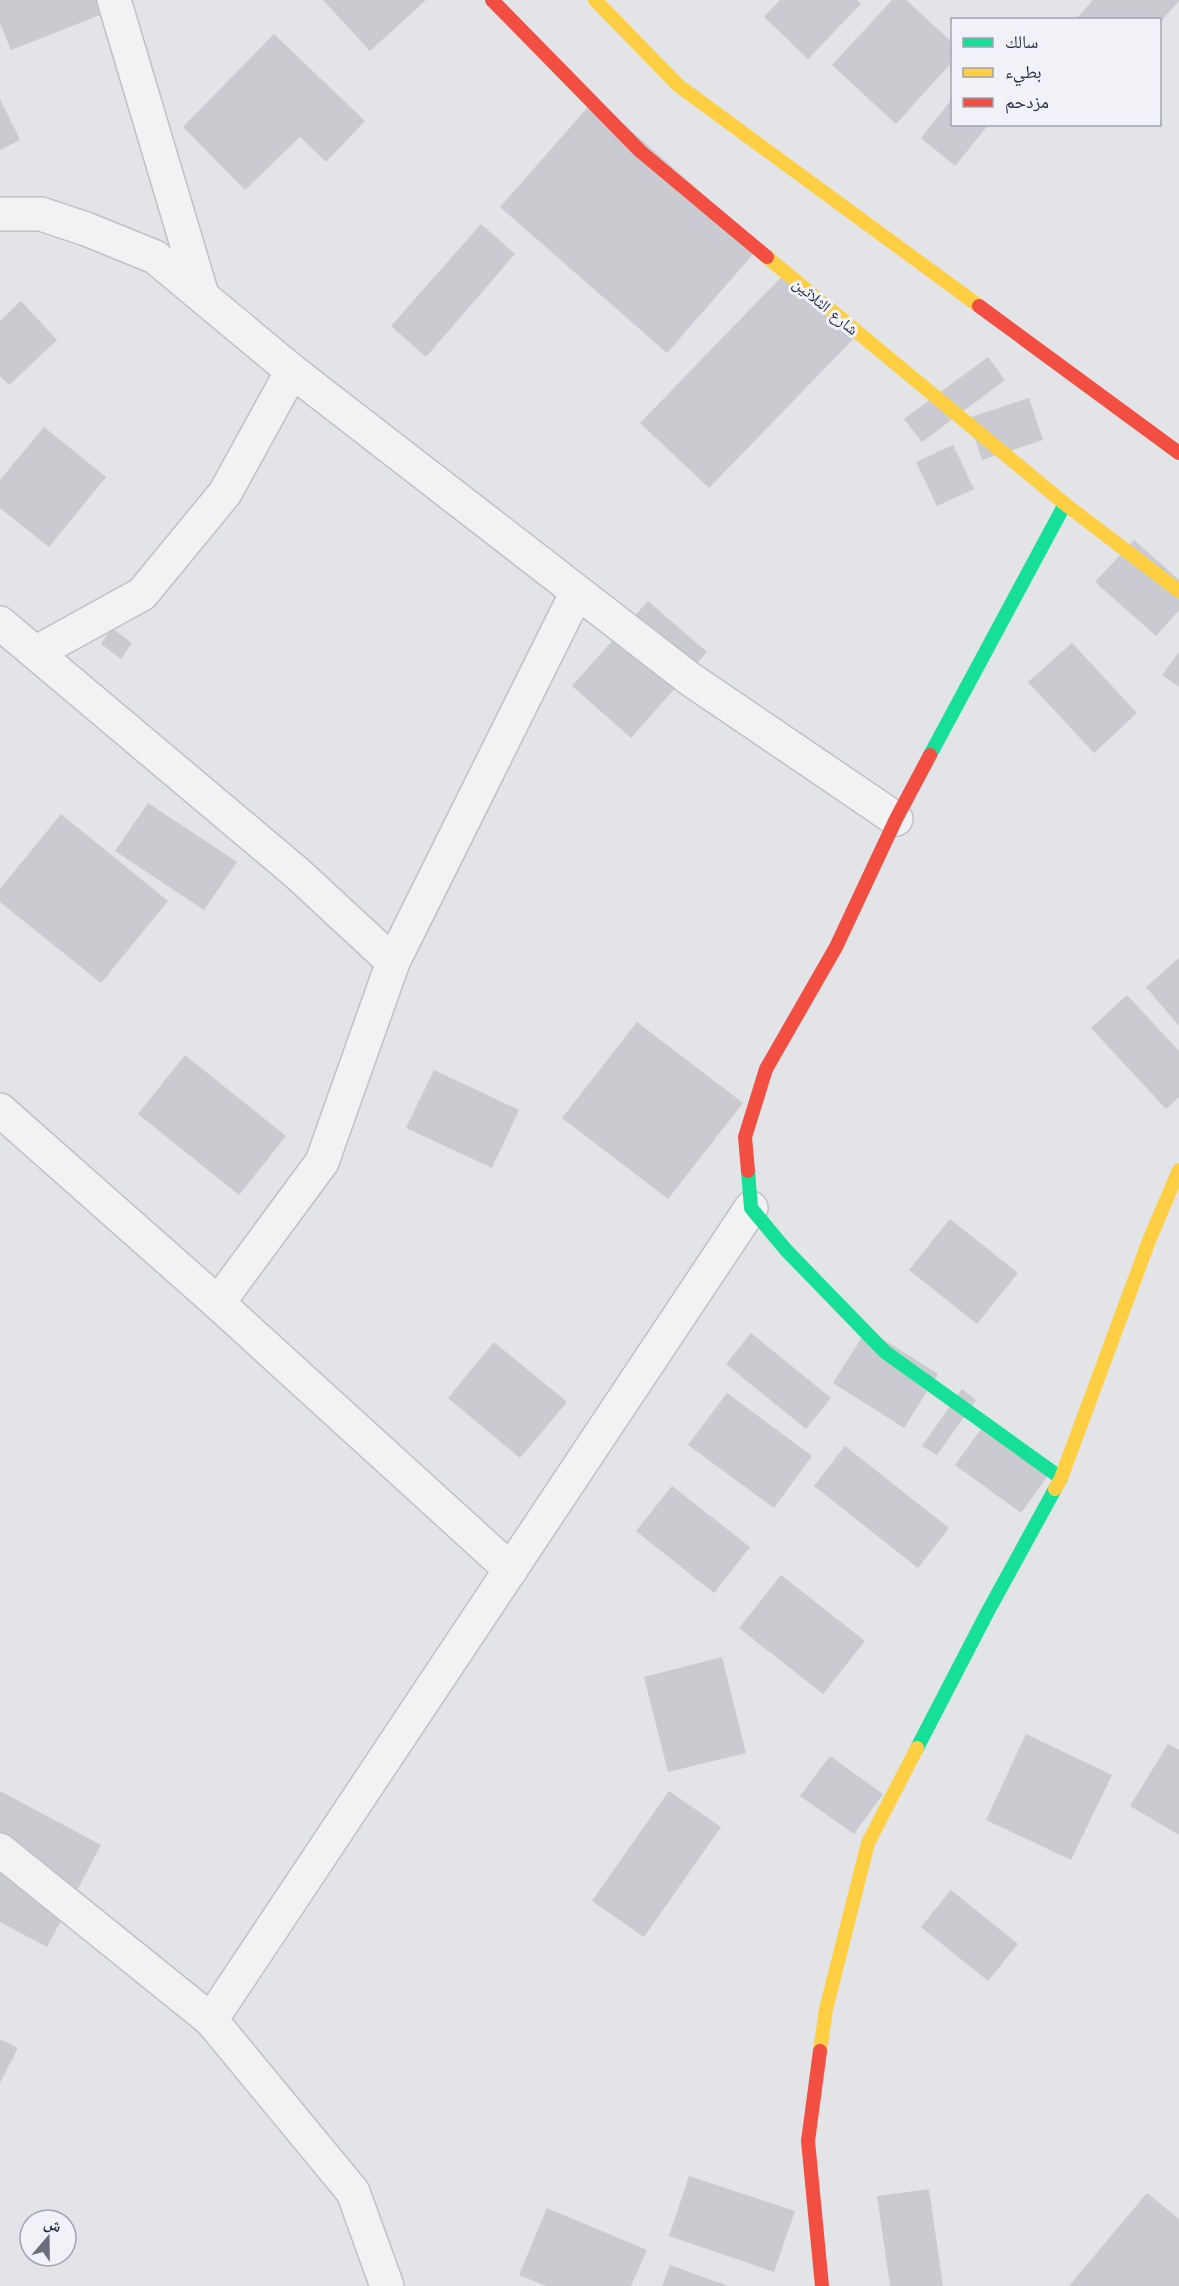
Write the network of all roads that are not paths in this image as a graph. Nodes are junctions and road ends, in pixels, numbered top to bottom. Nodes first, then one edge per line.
1 (114, 0) edge
2 (492, 0) edge
3 (595, 0) edge
4 (0, 214) edge
5 (201, 295) junction
6 (292, 371) junction
7 (1179, 453) edge
8 (1065, 504) junction
9 (1179, 591) edge
10 (577, 592) junction
11 (0, 623) edge
12 (37, 652) junction
13 (896, 819) junction
14 (393, 962) junction
15 (0, 1110) edge
16 (1179, 1170) edge
17 (751, 1208) junction
18 (218, 1303) junction
19 (1061, 1478) junction
20 (511, 1570) junction
21 (0, 1850) edge
22 (211, 2020) junction
23 (387, 2286) edge
24 (822, 2286) edge

1 - 5 street
2 - 8 street, شارع الثلاثين
3 - 7 street
4 - 5 street
5 - 6 street
6 - 10 street
6 - 12 street
8 - 9 street, شارع الثلاثين
8 - 13 street
10 - 13 street
10 - 14 street
11 - 12 street
12 - 14 street
13 - 17 street
14 - 18 street
15 - 18 street
16 - 19 street
17 - 19 street
17 - 20 street
18 - 20 street
19 - 24 street
20 - 22 street
21 - 22 street
22 - 23 street

